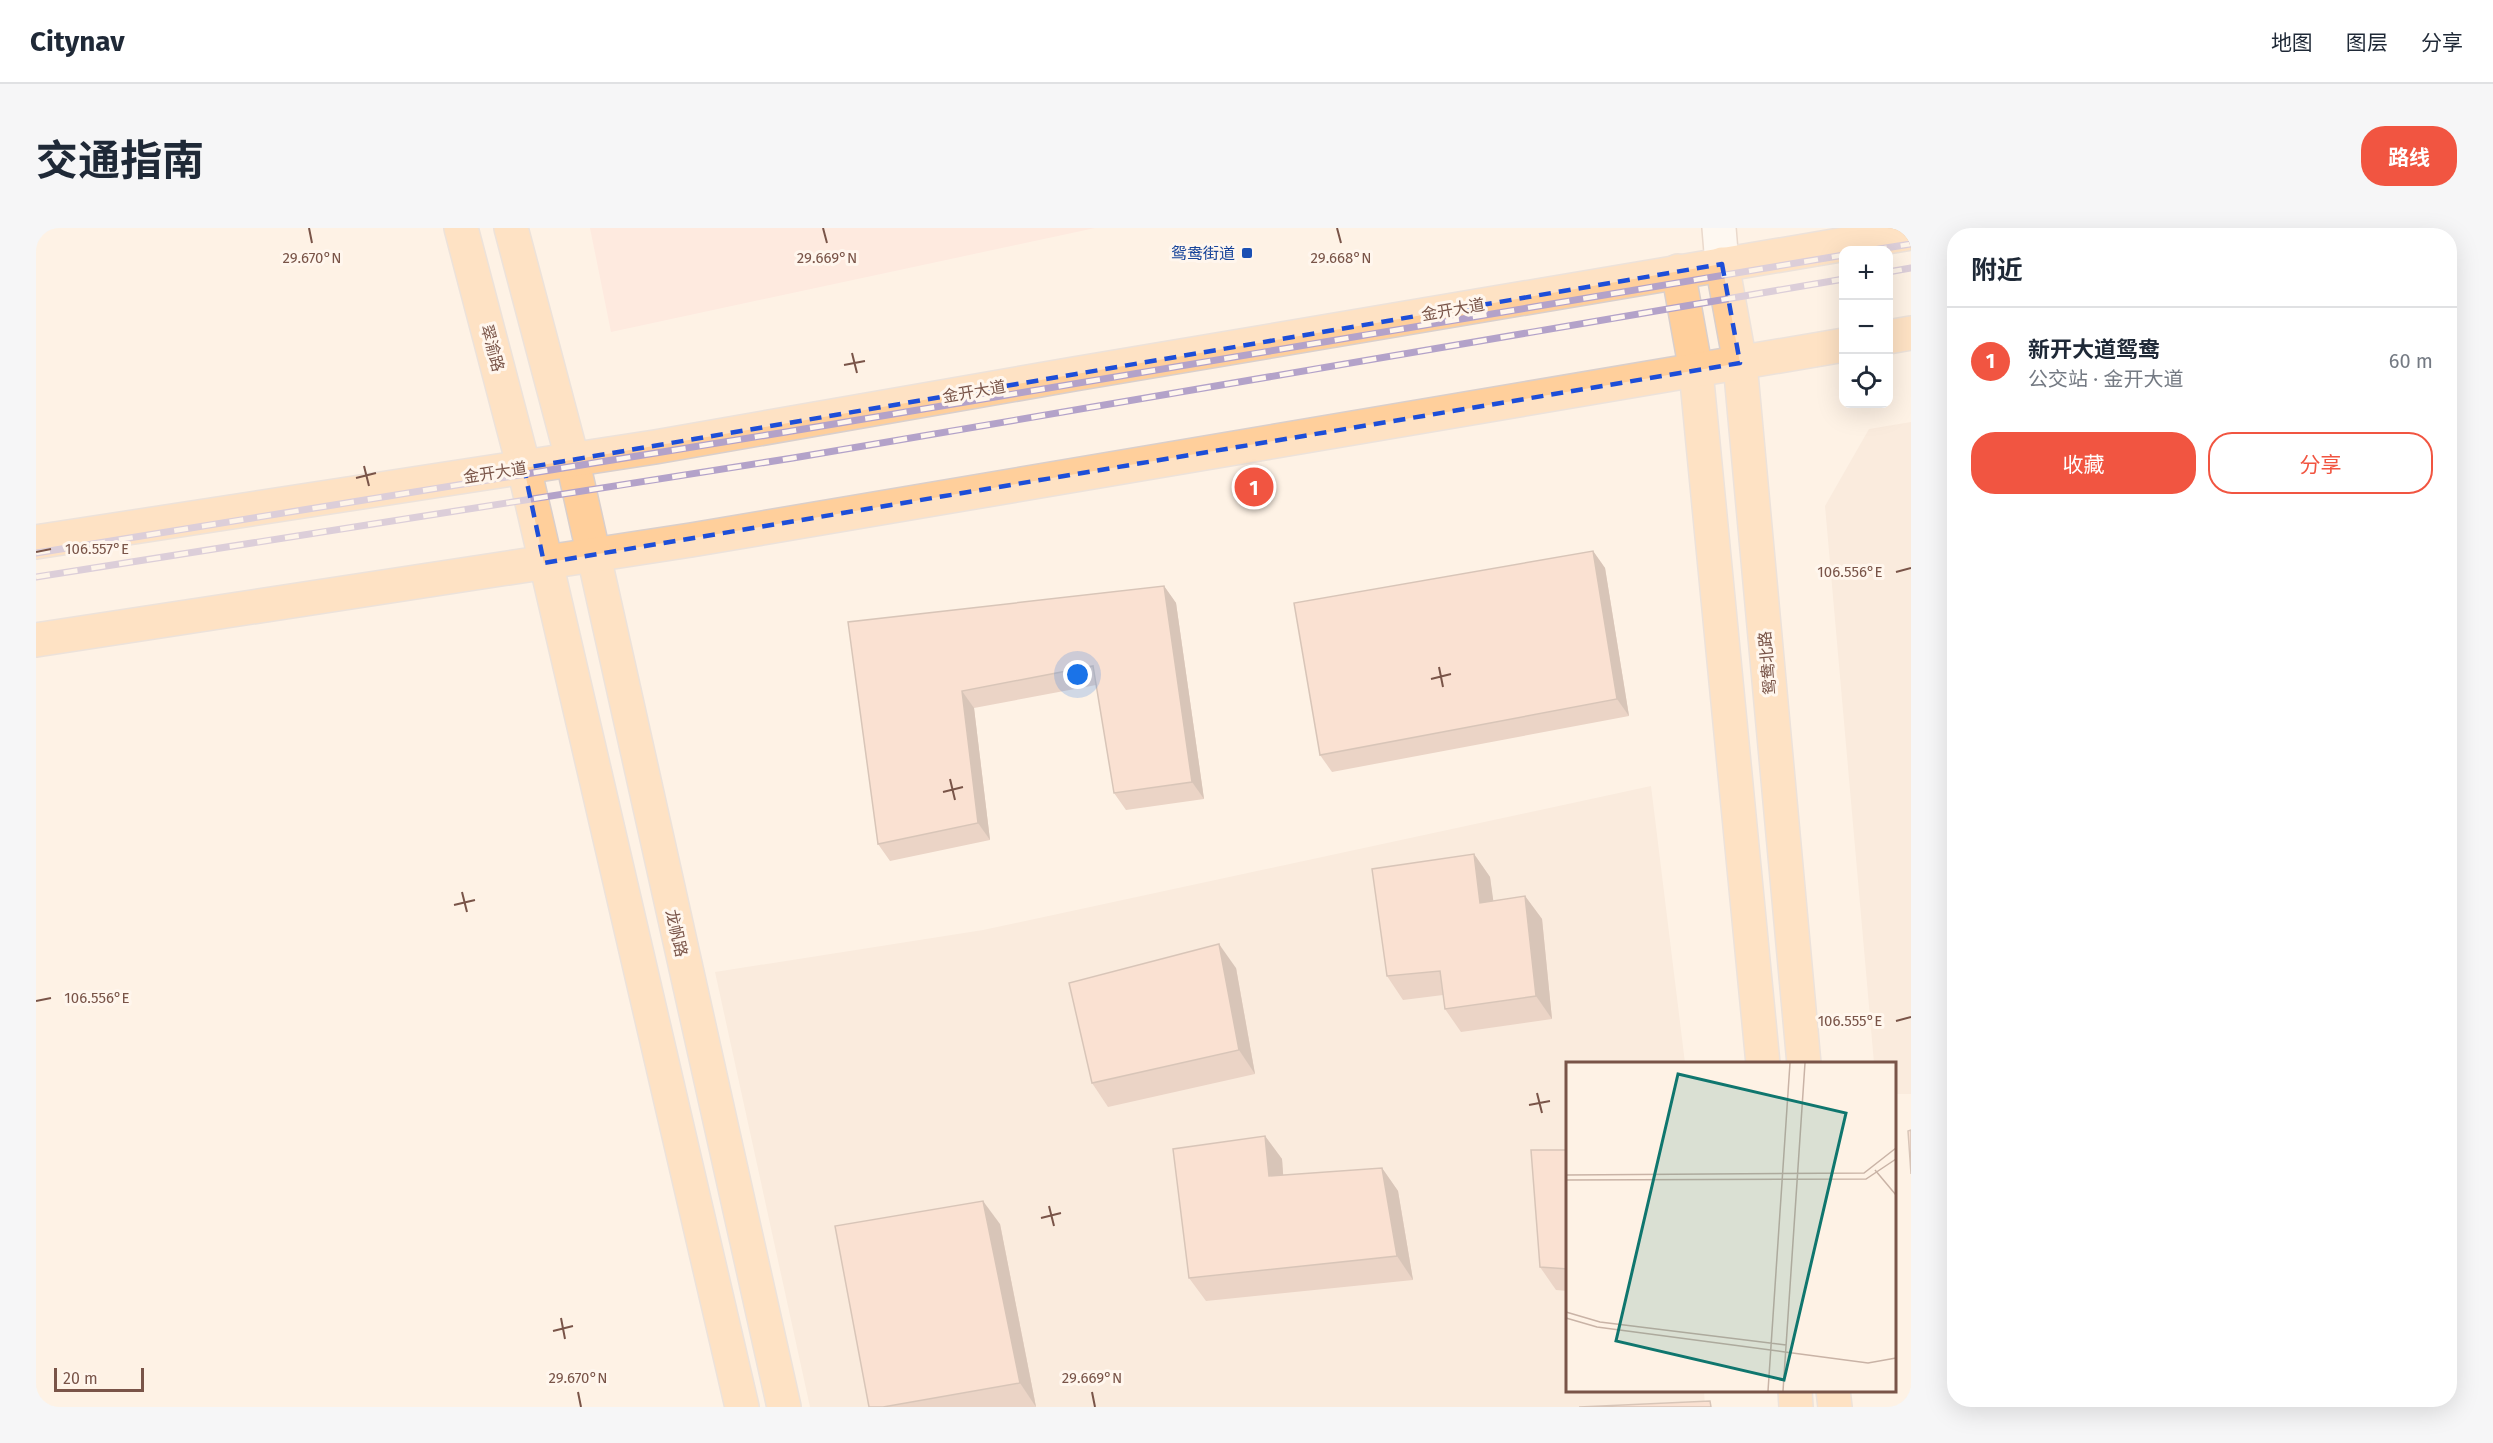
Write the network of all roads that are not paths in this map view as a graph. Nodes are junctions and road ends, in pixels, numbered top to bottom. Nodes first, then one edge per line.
1 (462, 228) edge
2 (511, 228) edge
3 (1719, 228) edge
4 (1911, 233) edge
5 (1722, 264) junction
6 (1678, 271) junction
7 (1911, 333) edge
8 (1893, 336) edge
9 (1839, 346) edge
10 (1740, 363) junction
11 (1696, 371) junction
12 (572, 458) junction
13 (524, 468) junction
14 (36, 542) edge
15 (592, 553) junction
16 (544, 563) junction
17 (36, 640) edge
18 (1763, 1062) edge
19 (1804, 1062) edge
20 (1795, 1392) edge
21 (1833, 1392) edge
22 (741, 1407) edge
23 (784, 1407) edge
24 (1796, 1407) edge
25 (1835, 1407) edge

1 - 13 main road, 翠渝路
2 - 12 main road
3 - 5 street
4 - 5 main road, 金开大道
5 - 6 main road, 金开大道
5 - 10 main road, 鸳鸯北路
6 - 11 main road
6 - 12 main road, 金开大道
7 - 8 main road
9 - 10 main road
10 - 11 main road
10 - 19 main road, 鸳鸯北路
11 - 15 main road
11 - 18 main road
12 - 13 main road, 金开大道
12 - 15 main road, 龙帆路
13 - 14 main road, 金开大道
13 - 16 main road
15 - 16 main road
15 - 23 main road, 龙帆路
16 - 17 main road
16 - 22 main road
20 - 24 main road
21 - 25 main road

